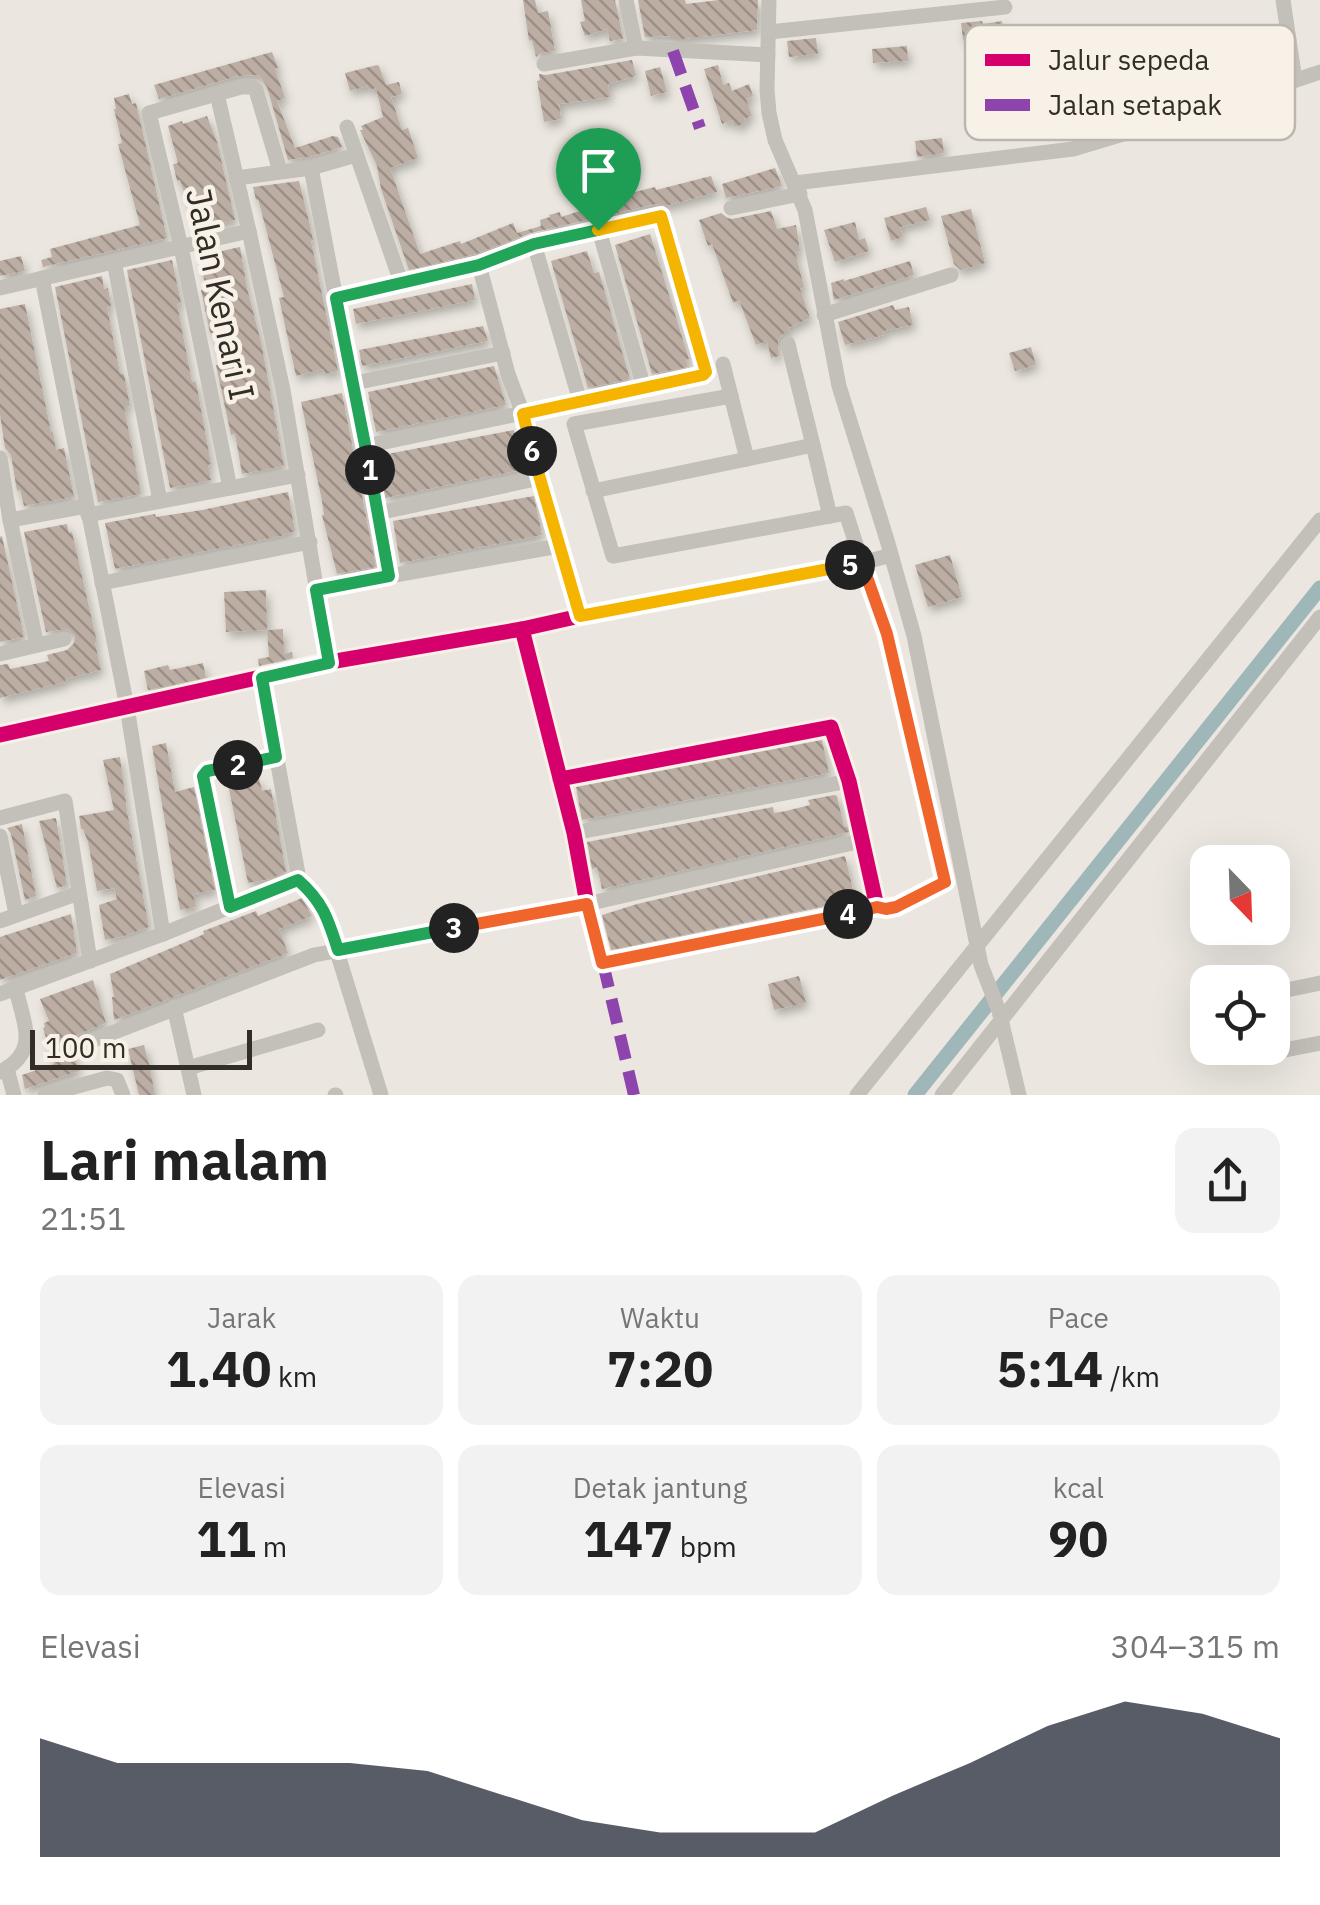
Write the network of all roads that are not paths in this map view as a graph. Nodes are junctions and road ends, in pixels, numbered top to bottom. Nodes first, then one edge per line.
1 (626, 0) edge
2 (769, 0) edge
3 (1283, 0) edge
4 (1005, 7) dead end
5 (1287, 25) edge
6 (769, 32) junction
7 (636, 48) junction
8 (768, 55) junction
9 (544, 64) dead end
10 (1320, 72) edge
11 (1295, 80) edge
12 (216, 94) junction
13 (348, 127) dead end
14 (1105, 140) edge
15 (356, 155) junction
16 (311, 168) junction
17 (280, 171) junction
18 (236, 178) junction
19 (797, 189) junction
20 (731, 208) dead end
21 (598, 230) junction
22 (249, 231) junction
23 (534, 244) junction
24 (181, 246) junction
25 (114, 261) junction
26 (479, 265) junction
27 (951, 275) dead end
28 (42, 278) junction
29 (402, 282) junction
30 (0, 288) edge
31 (336, 298) junction
32 (824, 315) junction
33 (788, 344) dead end
34 (502, 353) junction
35 (724, 364) dead end
36 (354, 383) junction
37 (644, 388) junction
38 (731, 396) junction
39 (580, 401) junction
40 (523, 414) junction
41 (814, 445) junction
42 (366, 446) junction
43 (0, 458) edge
44 (747, 459) junction
45 (298, 475) junction
46 (540, 478) junction
47 (230, 488) junction
48 (594, 491) junction
49 (160, 502) junction
50 (87, 510) junction
51 (378, 513) junction
52 (830, 516) junction
53 (10, 520) junction
54 (1320, 520) edge
55 (310, 542) junction
56 (558, 546) junction
57 (891, 555) junction
58 (862, 563) junction
59 (389, 576) junction
60 (102, 583) junction
61 (316, 590) junction
62 (580, 616) junction
63 (1320, 617) edge
64 (522, 629) junction
65 (64, 639) dead end
66 (37, 645) junction
67 (0, 654) edge
68 (329, 663) junction
69 (262, 678) junction
70 (126, 707) junction
71 (0, 735) edge
72 (276, 757) junction
73 (560, 779) junction
74 (849, 781) junction
75 (0, 818) edge
76 (574, 833) junction
77 (0, 836) edge
78 (862, 841) junction
79 (298, 880) junction
80 (945, 882) junction
81 (80, 892) junction
82 (587, 904) junction
83 (230, 907) junction
84 (877, 907) junction
85 (16, 914) junction
86 (0, 920) edge
87 (972, 921) junction
88 (163, 934) junction
89 (977, 946) junction
90 (338, 950) junction
91 (90, 961) junction
92 (1320, 983) edge
93 (1290, 989) edge
94 (8, 992) edge
95 (174, 1008) junction
96 (1000, 1016) junction
97 (318, 1030) dead end
98 (1320, 1043) edge
99 (78, 1046) dead end
100 (1290, 1049) edge
101 (188, 1068) junction
102 (3, 1070) edge
103 (14, 1095) edge
104 (45, 1095) edge
105 (123, 1095) edge
106 (194, 1095) edge
107 (381, 1095) edge
108 (858, 1095) edge
109 (942, 1095) edge
110 (1018, 1095) edge

1 - 7 street
2 - 6 street
3 - 5 street
4 - 6 street
6 - 8 street
7 - 8 street
7 - 9 street
8 - 19 street
10 - 11 street
12 - 17 street
12 - 18 street
12 - 24 street, Jalan Kenari I
13 - 15 street
14 - 19 street
15 - 16 street
15 - 29 street
16 - 17 street
16 - 31 street
17 - 18 street
18 - 22 street
19 - 20 street
19 - 32 street
21 - 23 street
21 - 37 street
21 - 37 street
22 - 24 street
22 - 45 street
23 - 26 street
23 - 39 street
24 - 25 street
24 - 47 street, Jalan Kenari I
25 - 28 street
25 - 49 street
26 - 29 street
26 - 34 street
27 - 32 street
28 - 30 street
28 - 50 street
29 - 31 street
31 - 36 street
32 - 57 street
33 - 41 street
34 - 36 street
34 - 40 street
35 - 38 street
36 - 42 street
37 - 39 street
38 - 44 street
38 - 48 street
39 - 40 street
40 - 42 street
40 - 46 street
41 - 44 street
41 - 52 street
42 - 51 street
43 - 53 street
44 - 48 street
45 - 47 street
45 - 55 street
46 - 51 street
46 - 56 street
47 - 49 street
48 - 52 street
49 - 50 street
50 - 53 street
50 - 60 street
51 - 59 street
52 - 58 street
53 - 66 street
54 - 89 street
55 - 60 street
55 - 61 street
56 - 59 street
56 - 62 street
57 - 58 street
57 - 87 street
58 - 62 street
58 - 80 street
59 - 61 street
60 - 70 street
61 - 68 street
62 - 64 street
63 - 96 street
64 - 68 street
64 - 73 street
65 - 66 street
66 - 67 street
68 - 69 street
69 - 70 street
69 - 72 street
70 - 71 street
70 - 88 street
72 - 79 street
72 - 83 street
73 - 74 street
73 - 76 street
74 - 76 street
74 - 78 street
75 - 81 street
76 - 82 street
77 - 85 street
78 - 82 street
78 - 84 street
79 - 83 street
79 - 90 street
80 - 84 street
80 - 87 street
81 - 85 street
81 - 91 street
82 - 84 street
82 - 90 street
83 - 88 street
85 - 86 street
87 - 89 street
88 - 91 street
89 - 96 street
89 - 108 street
90 - 95 street
90 - 107 street
91 - 94 street
92 - 93 street
94 - 102 street
95 - 99 street
95 - 101 street
96 - 109 street
96 - 110 street
97 - 101 street
98 - 100 street
101 - 106 street
102 - 103 street
104 - 105 street

